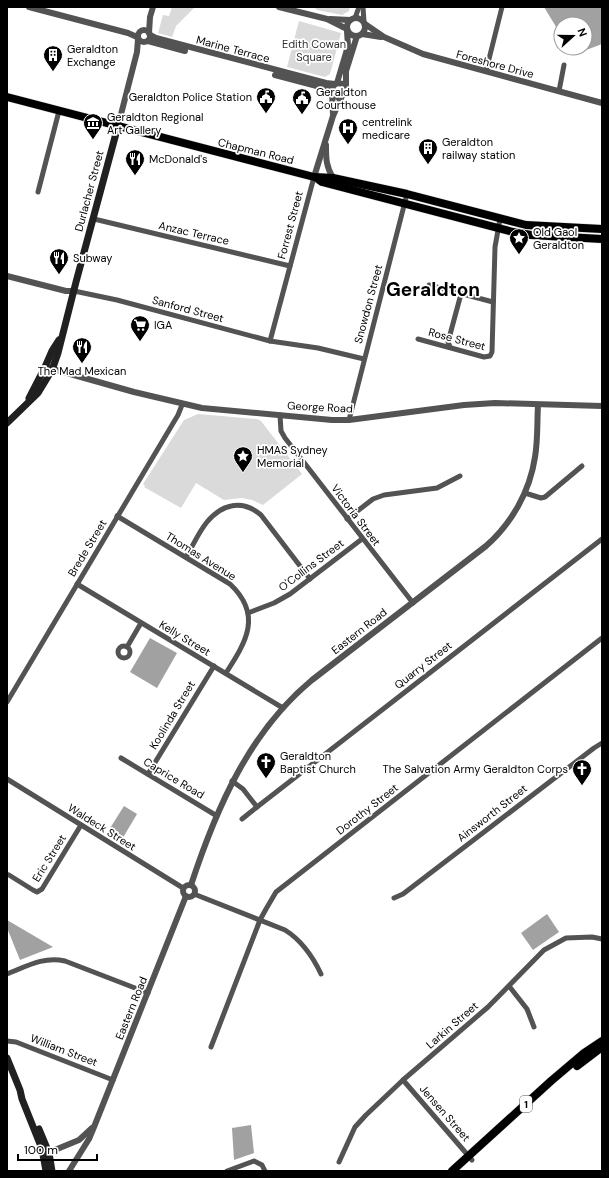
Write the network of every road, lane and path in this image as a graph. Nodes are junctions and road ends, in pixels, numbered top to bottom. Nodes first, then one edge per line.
1 (29, 7) edge
2 (153, 7) edge
3 (279, 7) edge
4 (359, 7) edge
5 (363, 7) edge
6 (502, 7) edge
7 (150, 17) junction
8 (327, 19) junction
9 (352, 19) junction
10 (364, 23) junction
11 (347, 30) junction
12 (360, 35) junction
13 (384, 37) junction
14 (144, 38) junction
15 (564, 65) dead end
16 (486, 71) junction
17 (336, 83) junction
18 (345, 87) junction
19 (332, 91) junction
20 (558, 91) junction
21 (342, 96) junction
22 (7, 97) edge
23 (602, 103) edge
24 (59, 111) junction
25 (333, 116) junction
26 (118, 126) junction
27 (326, 138) junction
28 (314, 177) junction
29 (334, 178) junction
30 (38, 192) dead end
31 (407, 194) junction
32 (405, 203) junction
33 (94, 219) junction
34 (500, 219) junction
35 (498, 228) junction
36 (602, 229) edge
37 (602, 238) edge
38 (290, 266) junction
39 (7, 276) edge
40 (429, 285) dead end
41 (74, 291) junction
42 (461, 294) junction
43 (493, 302) junction
44 (418, 339) dead end
45 (270, 341) junction
46 (450, 348) junction
47 (364, 360) junction
48 (49, 369) junction
49 (182, 405) junction
50 (538, 405) junction
51 (601, 407) edge
52 (280, 415) junction
53 (349, 420) junction
54 (7, 423) edge
55 (582, 466) dead end
56 (460, 476) dead end
57 (525, 493) junction
58 (117, 516) junction
59 (347, 519) junction
60 (362, 539) junction
61 (602, 539) edge
62 (186, 557) junction
63 (310, 579) junction
64 (77, 584) junction
65 (412, 603) junction
66 (248, 613) junction
67 (141, 623) junction
68 (602, 638) edge
69 (127, 647) dead end
70 (214, 666) junction
71 (226, 674) junction
72 (7, 702) edge
73 (283, 708) junction
74 (602, 743) edge
75 (121, 758) dead end
76 (148, 774) junction
77 (8, 781) edge
78 (232, 781) junction
79 (257, 807) junction
80 (217, 816) junction
81 (242, 819) dead end
82 (81, 825) junction
83 (9, 875) dead end
84 (191, 885) junction
85 (183, 888) junction
86 (194, 894) junction
87 (186, 896) junction
88 (394, 898) dead end
89 (260, 920) junction
90 (602, 939) edge
91 (7, 974) edge
92 (321, 974) dead end
93 (508, 986) junction
94 (148, 993) junction
95 (534, 1027) dead end
96 (7, 1041) edge
97 (602, 1041) edge
98 (211, 1047) dead end
99 (602, 1047) edge
100 (7, 1058) edge
101 (113, 1080) junction
102 (403, 1080) junction
103 (94, 1127) junction
104 (46, 1154) junction
105 (470, 1158) junction
106 (339, 1162) dead end
107 (46, 1171) edge
108 (52, 1171) edge
109 (69, 1171) edge
110 (227, 1171) edge
111 (265, 1171) edge
112 (452, 1171) edge
113 (459, 1171) edge

1 - 14 street, Marine Terrace
2 - 7 street
3 - 8 street
4 - 9 street
5 - 10 street
6 - 16 street
7 - 14 street
7 - 14 street, Durlacher Street
8 - 9 street
8 - 11 street
9 - 10 street
9 - 11 street
10 - 12 street
10 - 13 street, Foreshore Drive
11 - 12 street
11 - 17 street
12 - 13 street, Foreshore Drive
12 - 18 street
13 - 16 street, Foreshore Drive
14 - 17 street, Marine Terrace
14 - 19 street, Marine Terrace
14 - 26 street, Durlacher Street
15 - 20 street
16 - 20 street, Foreshore Drive
17 - 18 street
17 - 19 street
18 - 21 street
19 - 21 street
19 - 25 street, Forrest Street
20 - 23 street, Foreshore Drive
21 - 25 street, Forrest Street
22 - 24 main road, Chapman Road
24 - 26 main road, Chapman Road
24 - 30 street
25 - 27 street, Forrest Street
26 - 28 main road, Chapman Road
26 - 33 main road, Durlacher Street
27 - 28 street, Forrest Street
27 - 29 street
28 - 29 main road, Chapman Road
28 - 32 main road, Chapman Road
28 - 38 street, Forrest Street
29 - 31 main road, Chapman Road
31 - 32 street, Snowdon Street
31 - 34 main road, Chapman Road
32 - 35 main road, Chapman Road
32 - 47 street, Snowdon Street
33 - 38 street, Anzac Terrace
33 - 41 main road, Durlacher Street
34 - 35 street
34 - 36 main road, Chapman Road
35 - 37 main road, Chapman Road
35 - 43 street
38 - 45 street, Forrest Street
39 - 41 street, Sanford Street
40 - 42 street
41 - 45 street, Sanford Street
41 - 48 main road, Durlacher Street
42 - 43 street
42 - 46 street
43 - 46 street, Rose Street
44 - 46 street, Rose Street
45 - 47 street, Sanford Street
47 - 53 street, Snowdon Street
48 - 49 street, George Road
48 - 54 main road, Durlacher Street
49 - 52 street, George Road
49 - 58 street, Brede Street
50 - 51 street, George Road
50 - 53 street, George Road
50 - 57 street, Eastern Road
52 - 53 street, George Road
52 - 59 street, Victoria Street
55 - 57 street
56 - 59 street
57 - 65 street, Eastern Road
58 - 62 street, Thomas Avenue
58 - 64 street, Brede Street
59 - 60 street, Victoria Street
60 - 63 street, O'Collins Street
60 - 65 street, Victoria Street
61 - 79 street, Quarry Street
62 - 63 street
62 - 66 street, Thomas Avenue
63 - 66 street, O'Collins Street
64 - 67 street, Kelly Street
64 - 72 street, Brede Street
65 - 73 street, Eastern Road
66 - 71 street, Thomas Avenue
67 - 69 street
67 - 70 street, Kelly Street
68 - 89 street, Dorothy Street
70 - 71 street, Kelly Street
70 - 76 street, Koolinda Street
71 - 73 street, Kelly Street
73 - 78 street, Eastern Road
74 - 88 street, Ainsworth Street
75 - 76 street, Caprice Road
76 - 80 street, Caprice Road
77 - 82 street, Waldeck Street
78 - 79 street
78 - 80 street, Eastern Road
79 - 81 street, Quarry Street
80 - 84 street, Eastern Road
82 - 83 street, Eric Street
82 - 85 street, Waldeck Street
84 - 85 street
84 - 86 street
85 - 87 street
86 - 87 street
86 - 89 street
87 - 94 street, Eastern Road
89 - 92 street
89 - 98 street, Dorothy Street
90 - 93 street, Larkin Street
91 - 94 street
93 - 95 street
93 - 102 street, Larkin Street
94 - 101 street, Eastern Road
96 - 101 street, William Street
97 - 105 main road, 1
99 - 105 main road, 1
100 - 104 main road
101 - 103 street, Eastern Road
102 - 105 street, Jensen Street
102 - 106 street, Larkin Street
103 - 104 street, Eastern Road
103 - 109 street, Eastern Road
104 - 107 main road
104 - 108 main road
105 - 112 main road, 1
105 - 113 main road, 1
110 - 111 street

